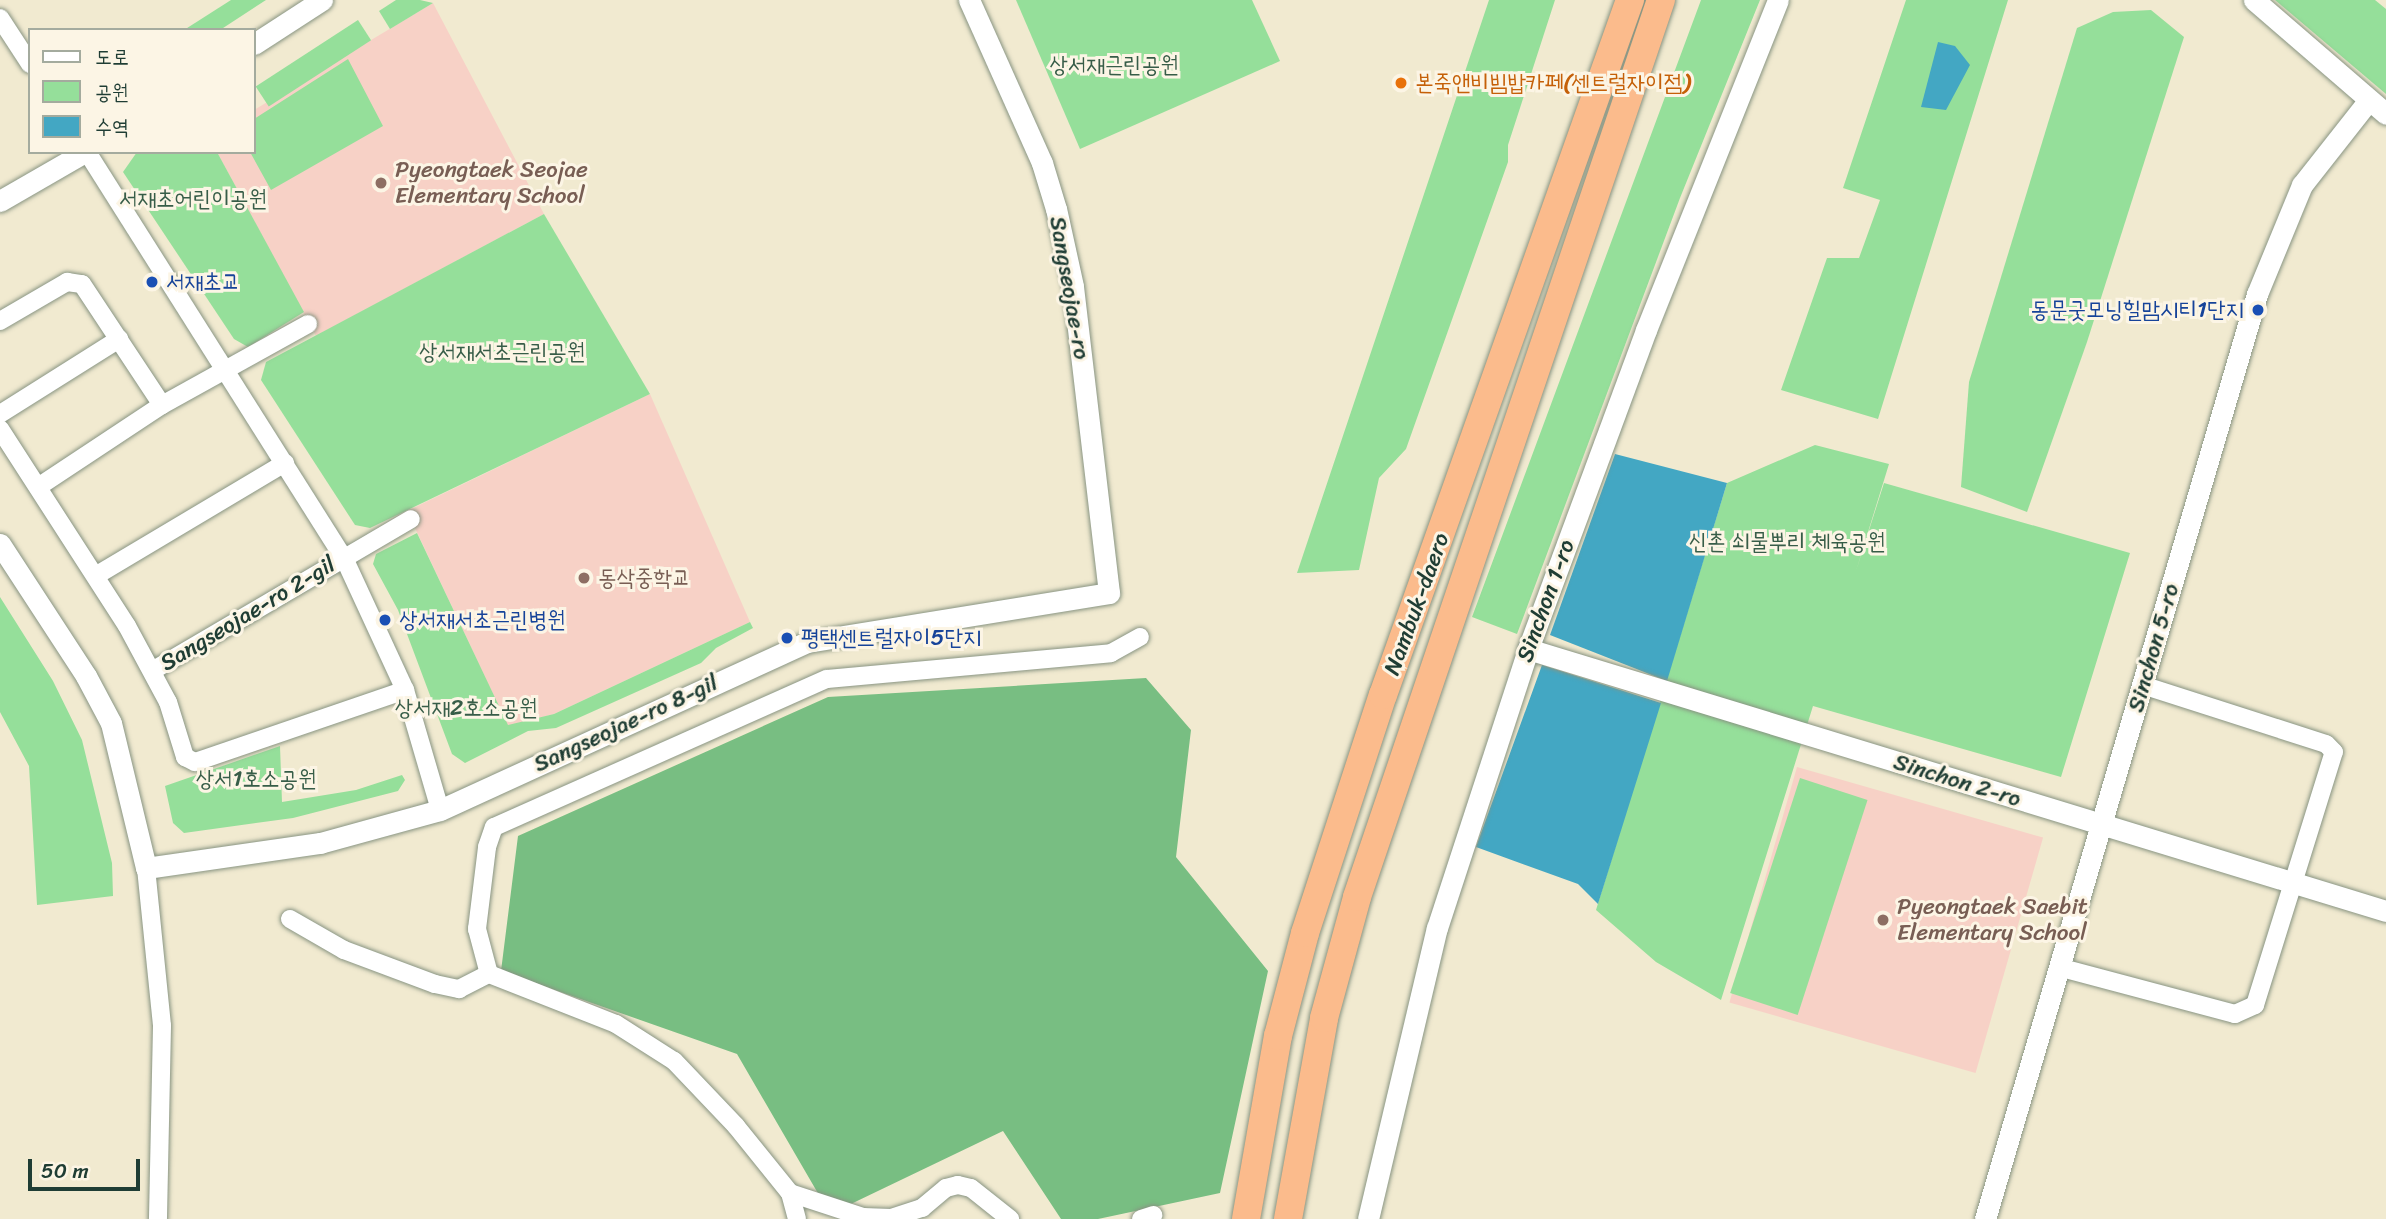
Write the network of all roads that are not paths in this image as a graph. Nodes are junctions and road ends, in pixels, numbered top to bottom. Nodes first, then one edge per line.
1 (321, 0) edge
2 (969, 0) edge
3 (1616, 0) edge
4 (1630, 0) edge
5 (1661, 0) edge
6 (1668, 0) edge
7 (1778, 0) edge
8 (2254, 0) edge
9 (0, 18) edge
10 (1648, 39) junction
11 (256, 43) edge
12 (1616, 43) junction
13 (7, 45) edge
14 (28, 62) edge
15 (2378, 107) edge
16 (82, 154) edge
17 (87, 154) edge
18 (0, 201) edge
19 (0, 321) edge
20 (308, 324) dead end
21 (119, 339) junction
22 (226, 367) junction
23 (162, 405) junction
24 (0, 414) edge
25 (0, 429) edge
26 (285, 463) junction
27 (38, 487) junction
28 (411, 519) dead end
29 (0, 544) edge
30 (344, 558) junction
31 (97, 575) junction
32 (1109, 593) joint
33 (1140, 637) dead end
34 (1528, 649) junction
35 (152, 671) junction
36 (2143, 685) junction
37 (405, 690) junction
38 (440, 810) junction
39 (2104, 825) junction
40 (146, 868) junction
41 (2293, 883) junction
42 (2386, 912) edge
43 (290, 919) dead end
44 (2062, 968) junction
45 (489, 974) junction
46 (790, 1193) junction
47 (158, 1219) edge
48 (797, 1219) edge
49 (1010, 1219) edge
50 (1246, 1219) edge
51 (1288, 1219) edge
52 (1368, 1219) edge
53 (1986, 1219) edge

1 - 11 street
2 - 32 street, Sangseojae-ro
3 - 12 highway
4 - 12 highway, Nambuk-daero
5 - 10 highway, Nambuk-daero
6 - 10 highway
7 - 34 street, Sinchon 1-ro
8 - 15 street
9 - 13 street
10 - 51 highway, Nambuk-daero
12 - 50 highway, Nambuk-daero
13 - 14 street
15 - 36 street, Sinchon 5-ro
16 - 18 street
17 - 22 street, Sangseojae-ro 2-gil
19 - 21 street
20 - 22 street
21 - 23 street
21 - 24 street
22 - 23 street
22 - 26 street, Sangseojae-ro 2-gil
23 - 27 street
25 - 27 street
26 - 30 street, Sangseojae-ro 2-gil
26 - 31 street
27 - 31 street
28 - 30 street
29 - 40 street
30 - 35 street, Sangseojae-ro 2-gil
30 - 37 street, Sangseojae-ro 2-gil
31 - 35 street
32 - 38 street, Sangseojae-ro 8-gil
33 - 45 street
34 - 39 street, Sinchon 2-ro
34 - 52 street, Sinchon 1-ro
35 - 37 street
36 - 39 street, Sinchon 5-ro
36 - 41 street
37 - 38 street, Sangseojae-ro 2-gil
38 - 40 street, Sangseojae-ro 8-gil
39 - 41 street, Sinchon 2-ro
39 - 44 street, Sinchon 5-ro
40 - 47 street
41 - 42 street, Sinchon 2-ro
41 - 44 street
43 - 45 street
44 - 53 street, Sinchon 5-ro
45 - 46 street
46 - 48 street
46 - 49 street

